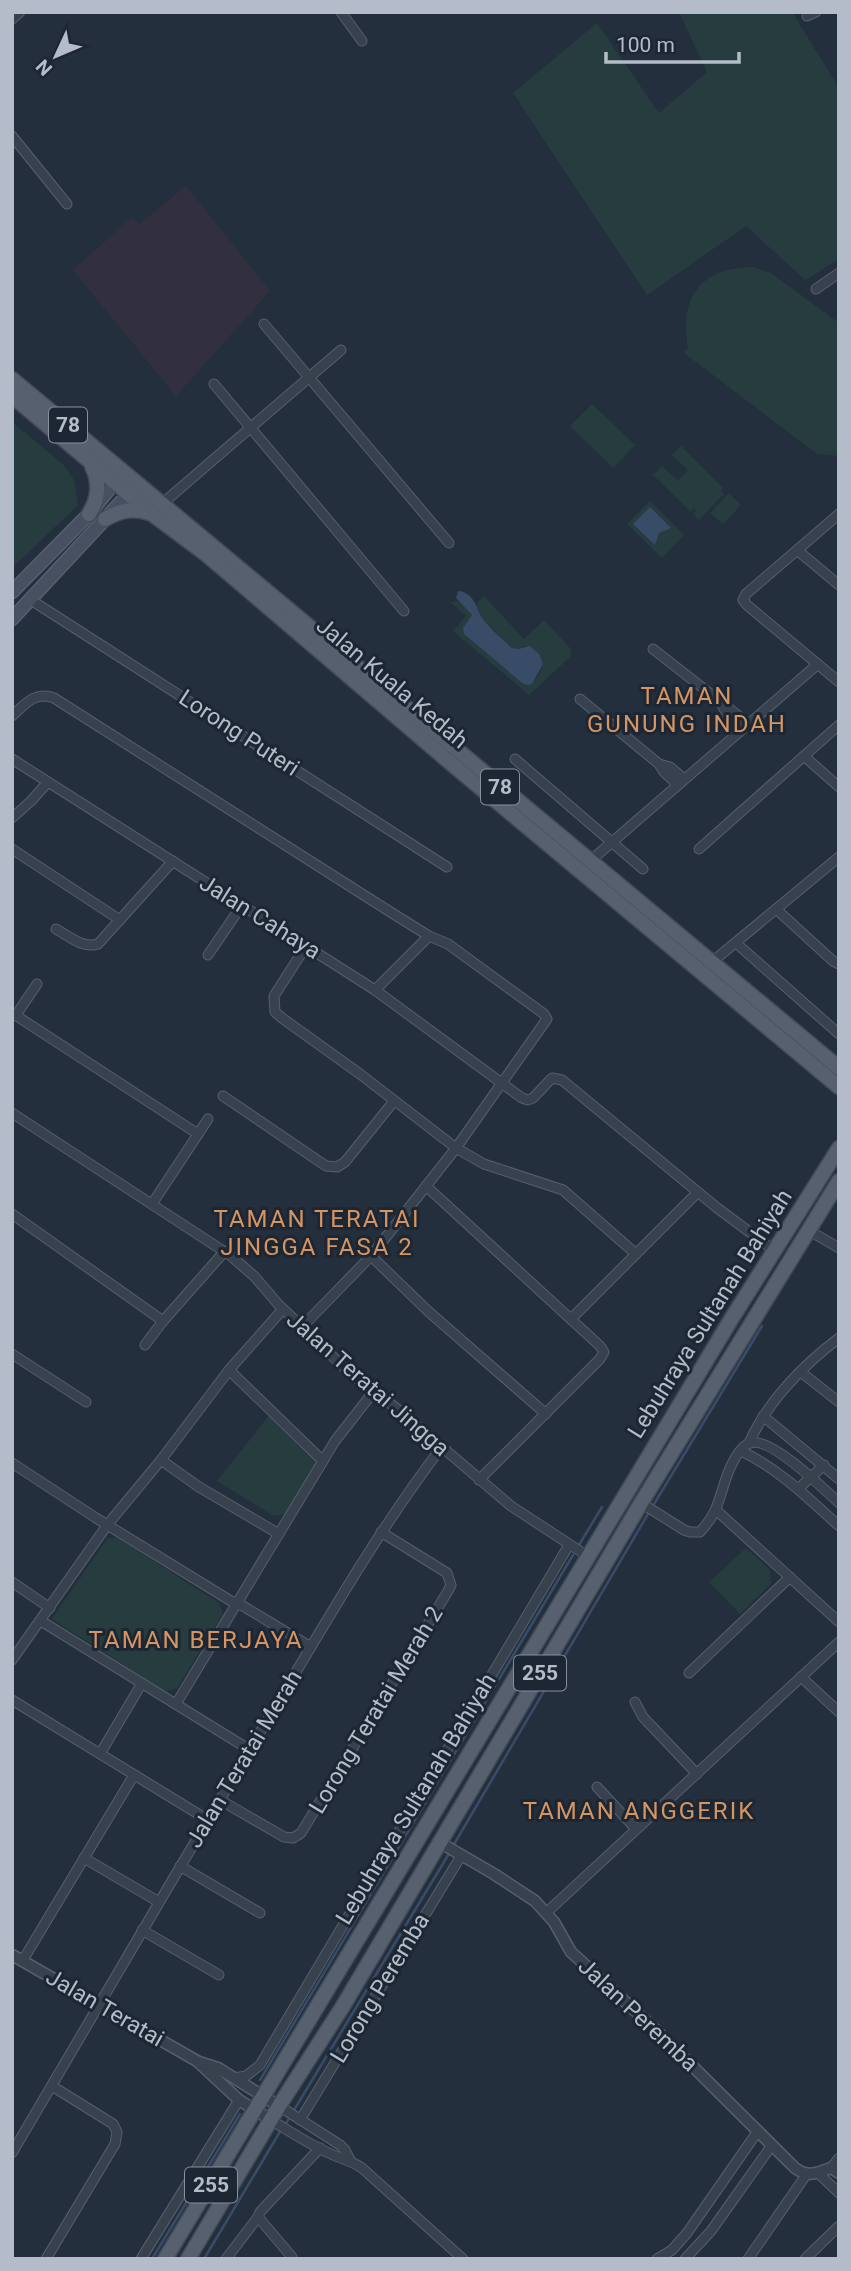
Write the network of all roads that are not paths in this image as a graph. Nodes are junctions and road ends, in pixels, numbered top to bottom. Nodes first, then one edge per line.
1 (20, 12) edge
2 (341, 12) edge
3 (12, 19) edge
4 (362, 41) dead end
5 (12, 136) edge
6 (67, 204) dead end
7 (839, 273) edge
8 (816, 289) dead end
9 (264, 324) dead end
10 (341, 350) dead end
11 (309, 377) junction
12 (12, 379) edge
13 (214, 384) dead end
14 (32, 395) junction
15 (12, 396) edge
16 (250, 427) junction
17 (89, 461) junction
18 (119, 477) junction
19 (133, 489) junction
20 (159, 510) junction
21 (89, 514) junction
22 (839, 514) edge
23 (105, 519) junction
24 (449, 543) dead end
25 (797, 550) junction
26 (839, 585) edge
27 (12, 592) edge
28 (31, 600) junction
29 (404, 611) dead end
30 (12, 619) edge
31 (653, 649) dead end
32 (818, 664) junction
33 (839, 682) edge
34 (580, 699) dead end
35 (12, 716) edge
36 (839, 725) edge
37 (746, 726) junction
38 (804, 756) junction
39 (12, 759) edge
40 (515, 759) dead end
41 (48, 782) junction
42 (681, 782) junction
43 (839, 787) edge
44 (12, 818) edge
45 (612, 842) junction
46 (12, 849) edge
47 (699, 849) dead end
48 (839, 857) edge
49 (173, 861) junction
50 (590, 862) junction
51 (447, 867) dead end
52 (643, 869) dead end
53 (242, 905) junction
54 (776, 909) junction
55 (120, 920) junction
56 (56, 929) dead end
57 (429, 936) junction
58 (736, 943) junction
59 (306, 946) junction
60 (690, 953) junction
61 (208, 955) dead end
62 (712, 962) junction
63 (839, 964) edge
64 (37, 984) dead end
65 (375, 990) junction
66 (14, 1014) edge
67 (839, 1034) edge
68 (836, 1065) edge
69 (502, 1084) junction
70 (839, 1087) edge
71 (223, 1096) dead end
72 (394, 1101) junction
73 (12, 1113) edge
74 (208, 1119) dead end
75 (198, 1134) junction
76 (456, 1148) junction
77 (839, 1149) edge
78 (839, 1181) edge
79 (426, 1186) junction
80 (698, 1192) junction
81 (152, 1204) junction
82 (12, 1214) edge
83 (808, 1230) junction
84 (839, 1248) edge
85 (225, 1251) junction
86 (775, 1251) junction
87 (636, 1254) junction
88 (370, 1256) junction
89 (283, 1309) junction
90 (571, 1319) junction
91 (163, 1321) junction
92 (302, 1327) junction
93 (839, 1338) edge
94 (145, 1345) dead end
95 (734, 1350) junction
96 (12, 1354) edge
97 (229, 1370) junction
98 (802, 1373) junction
99 (689, 1390) junction
100 (374, 1391) junction
101 (86, 1402) dead end
102 (839, 1402) edge
103 (546, 1414) junction
104 (696, 1414) junction
105 (763, 1416) junction
106 (749, 1443) junction
107 (441, 1448) junction
108 (741, 1451) junction
109 (161, 1460) junction
110 (323, 1461) junction
111 (12, 1463) edge
112 (824, 1465) junction
113 (812, 1478) junction
114 (839, 1479) edge
115 (480, 1480) junction
116 (798, 1489) junction
117 (627, 1494) junction
118 (641, 1503) junction
119 (839, 1503) edge
120 (716, 1510) junction
121 (108, 1524) junction
122 (839, 1526) edge
123 (381, 1532) junction
124 (279, 1534) junction
125 (569, 1545) junction
126 (589, 1557) junction
127 (790, 1577) junction
128 (12, 1582) edge
129 (237, 1604) junction
130 (50, 1608) junction
131 (41, 1621) junction
132 (839, 1622) edge
133 (839, 1642) edge
134 (311, 1647) junction
135 (12, 1660) edge
136 (689, 1673) dead end
137 (801, 1677) junction
138 (142, 1684) junction
139 (12, 1700) edge
140 (635, 1702) dead end
141 (176, 1704) junction
142 (839, 1712) edge
143 (250, 1750) junction
144 (100, 1754) junction
145 (697, 1774) junction
146 (134, 1775) junction
147 (597, 1787) dead end
148 (220, 1800) junction
149 (208, 1820) junction
150 (636, 1829) junction
151 (450, 1849) junction
152 (84, 1858) junction
153 (180, 1866) junction
154 (159, 1902) junction
155 (260, 1913) dead end
156 (547, 1913) junction
157 (142, 1930) junction
158 (17, 1958) edge
159 (219, 1975) dead end
160 (98, 2004) junction
161 (197, 2061) junction
162 (234, 2078) junction
163 (51, 2086) junction
164 (264, 2096) junction
165 (239, 2100) junction
166 (283, 2109) junction
167 (256, 2110) junction
168 (298, 2119) junction
169 (275, 2123) junction
170 (758, 2131) junction
171 (772, 2145) junction
172 (320, 2148) junction
173 (12, 2153) edge
174 (839, 2158) edge
175 (350, 2160) junction
176 (732, 2168) junction
177 (835, 2171) edge
178 (819, 2174) junction
179 (806, 2175) junction
180 (748, 2178) junction
181 (839, 2193) edge
182 (258, 2217) junction
183 (839, 2226) edge
184 (292, 2257) dead end
185 (46, 2259) edge
186 (141, 2259) edge
187 (165, 2259) edge
188 (188, 2259) edge
189 (226, 2259) edge
190 (463, 2259) edge
191 (657, 2259) edge
192 (685, 2259) edge
193 (748, 2259) edge
194 (805, 2259) edge

1 - 3 street
2 - 4 street
5 - 6 street
7 - 8 street
9 - 11 street
10 - 11 street
11 - 16 street
11 - 24 street
12 - 14 main road, Jalan Kuala Kedah / 78
13 - 16 street
14 - 18 main road, Jalan Kuala Kedah / 78
14 - 20 main road
15 - 17 main road, Jalan Kuala Kedah / 78
16 - 20 street
16 - 29 street
17 - 18 main road, Jalan Kuala Kedah / 78
17 - 21 main road
18 - 19 main road, Jalan Kuala Kedah / 78
18 - 21 main road
19 - 20 main road, Jalan Kuala Kedah / 78
19 - 23 main road
20 - 23 main road
20 - 50 main road, Jalan Kuala Kedah / 78
20 - 60 main road, Jalan Kuala Kedah / 78
21 - 27 main road
22 - 25 street
23 - 28 main road
25 - 26 street
25 - 32 street
28 - 30 main road
28 - 51 street, Lorong Puteri
31 - 37 street
32 - 33 street
32 - 37 street
34 - 42 street
35 - 57 street
36 - 38 street
37 - 42 street
38 - 43 street
38 - 47 street
39 - 41 street, Jalan Cahaya
40 - 45 street
41 - 44 street
41 - 49 street, Jalan Cahaya
42 - 45 street
45 - 50 street
45 - 52 street
46 - 55 street
48 - 54 street
49 - 53 street, Jalan Cahaya
49 - 55 street
50 - 60 main road, Jalan Kuala Kedah / 78
53 - 59 street, Jalan Cahaya
53 - 61 street
54 - 58 street
54 - 63 street
55 - 56 street
57 - 65 street
57 - 69 street
58 - 62 street
58 - 67 street
59 - 65 street, Jalan Cahaya
59 - 72 street
60 - 62 main road, Jalan Kuala Kedah / 78
60 - 70 main road, Jalan Kuala Kedah / 78
62 - 68 main road, Jalan Kuala Kedah / 78
64 - 66 street
65 - 69 street, Jalan Cahaya
66 - 75 street
69 - 76 street
69 - 80 street, Jalan Cahaya
71 - 72 street
72 - 76 street
73 - 81 street, Jalan Teratai Jingga
74 - 75 street
75 - 81 street
76 - 79 street
76 - 87 street
77 - 86 main road, Lebuhraya Sultanah Bahiyah / 255
78 - 83 main road, Lebuhraya Sultanah Bahiyah / 255
79 - 88 street
79 - 90 street
80 - 86 street
80 - 87 street
81 - 85 street, Jalan Teratai Jingga
82 - 91 street
83 - 84 street
83 - 95 main road, Lebuhraya Sultanah Bahiyah / 255
85 - 89 street, Jalan Teratai Jingga
85 - 91 street
86 - 99 main road, Lebuhraya Sultanah Bahiyah / 255
87 - 90 street
88 - 92 street
88 - 103 street
89 - 92 street, Jalan Teratai Jingga
89 - 97 street
90 - 103 street
91 - 94 street
92 - 100 street, Jalan Teratai Jingga
93 - 98 street
95 - 99 main road
95 - 104 main road, Lebuhraya Sultanah Bahiyah / 255
96 - 101 street
97 - 109 street
97 - 110 street
98 - 102 street
98 - 105 street
99 - 117 main road, Lebuhraya Sultanah Bahiyah / 255
100 - 107 street, Jalan Teratai Jingga
100 - 110 street
103 - 115 street
104 - 117 main road
104 - 118 main road, Lebuhraya Sultanah Bahiyah / 255
105 - 106 street
105 - 112 street
106 - 108 street
106 - 113 street
107 - 115 street, Jalan Teratai Jingga
107 - 123 street, Jalan Teratai Merah
108 - 116 street
108 - 120 street
109 - 121 street
109 - 124 street
110 - 124 street
111 - 121 street
112 - 113 street
112 - 114 street
113 - 116 street
113 - 119 street
115 - 125 street, Jalan Teratai Jingga
116 - 122 street
117 - 126 main road, Lebuhraya Sultanah Bahiyah / 255
118 - 120 street
118 - 151 main road, Lebuhraya Sultanah Bahiyah / 255
120 - 127 street
121 - 129 street
121 - 130 street
123 - 134 street, Jalan Teratai Merah
123 - 148 street, Lorong Teratai Merah 2
124 - 129 street
125 - 126 street, Jalan Teratai Jingga
125 - 162 street
126 - 164 main road, Lebuhraya Sultanah Bahiyah / 255
127 - 132 street
127 - 136 street
128 - 130 street
129 - 134 street
129 - 141 street
130 - 131 street
131 - 135 street
131 - 138 street
133 - 137 street
134 - 143 street, Jalan Teratai Merah
137 - 142 street
137 - 145 street
138 - 141 street
138 - 144 street
139 - 144 street
140 - 145 street
141 - 143 street
143 - 148 street, Jalan Teratai Merah
144 - 146 street
145 - 150 street
146 - 149 street
146 - 152 street
147 - 150 street
148 - 149 street, Jalan Teratai Merah
149 - 153 street, Jalan Teratai Merah
150 - 156 street
151 - 156 street, Jalan Peremba
151 - 166 main road, Lebuhraya Sultanah Bahiyah / 255
151 - 168 street, Lorong Peremba
152 - 154 street
152 - 158 street
153 - 154 street, Jalan Teratai Merah
153 - 155 street
154 - 157 street, Jalan Teratai Merah
156 - 170 street, Jalan Peremba
157 - 159 street
157 - 160 street, Jalan Teratai Merah
158 - 160 street, Jalan Teratai
160 - 161 street, Jalan Teratai
160 - 163 street, Jalan Teratai Merah
161 - 162 street, Jalan Teratai
161 - 165 street, Jalan Teratai
162 - 164 street, Jalan Teratai
163 - 173 street, Jalan Teratai Merah
163 - 185 street
164 - 166 street, Jalan Teratai
164 - 167 main road, Lebuhraya Sultanah Bahiyah / 255
165 - 167 street, Jalan Teratai
165 - 186 street
166 - 168 street
166 - 169 main road, Lebuhraya Sultanah Bahiyah / 255
167 - 169 street, Jalan Teratai
167 - 187 main road, Lebuhraya Sultanah Bahiyah / 255
168 - 175 street
169 - 172 street
169 - 188 main road, Lebuhraya Sultanah Bahiyah / 255
170 - 171 street, Jalan Peremba
170 - 176 street
171 - 179 street, Jalan Peremba
171 - 180 street
172 - 175 street
172 - 182 street
174 - 177 street
175 - 190 street
176 - 180 street
176 - 191 street
177 - 178 street
178 - 179 street
178 - 181 street
179 - 193 street
180 - 192 street
182 - 184 street
182 - 189 street
183 - 194 street

